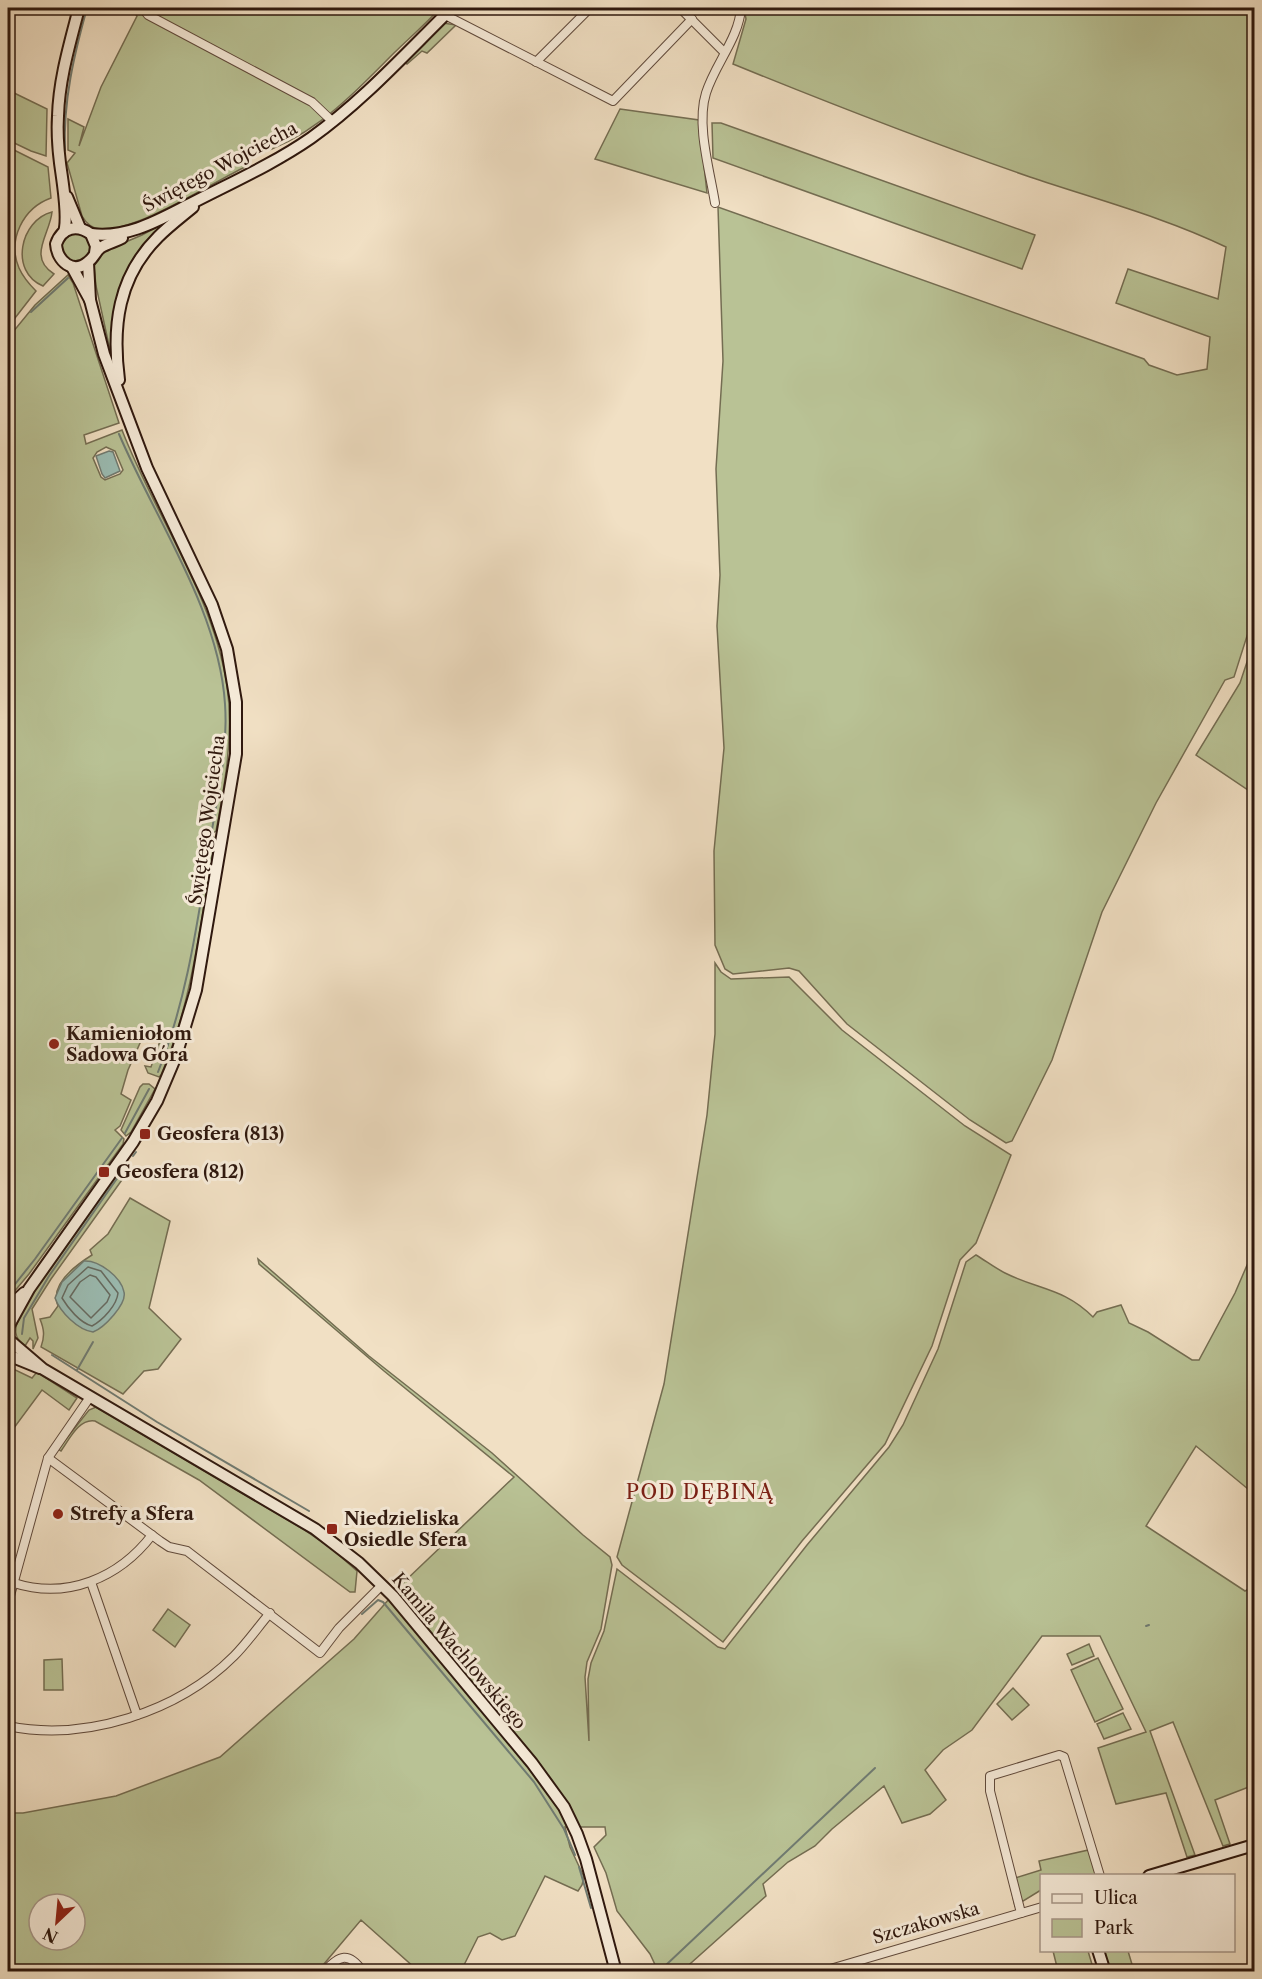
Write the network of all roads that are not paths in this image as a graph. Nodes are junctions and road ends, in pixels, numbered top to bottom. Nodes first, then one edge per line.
1 (80, 8) edge
2 (591, 8) edge
3 (680, 8) edge
4 (741, 8) edge
5 (145, 9) edge
6 (449, 11) edge
7 (692, 20) junction
8 (724, 52) junction
9 (536, 62) junction
10 (333, 122) junction
11 (64, 188) junction
12 (210, 194) junction
13 (715, 203) dead end
14 (80, 228) junction
15 (134, 231) junction
16 (64, 232) junction
17 (91, 234) junction
18 (95, 253) junction
19 (88, 263) junction
20 (72, 267) junction
21 (90, 300) junction
22 (120, 396) junction
23 (29, 1289) junction
24 (8, 1308) edge
25 (8, 1335) edge
26 (8, 1355) edge
27 (43, 1369) junction
28 (90, 1397) junction
29 (48, 1458) junction
30 (152, 1535) junction
31 (92, 1582) junction
32 (14, 1583) junction
33 (382, 1585) junction
34 (8, 1603) edge
35 (270, 1613) junction
36 (137, 1715) junction
37 (8, 1726) edge
38 (1254, 1845) edge
39 (1100, 1874) edge
40 (1152, 1874) edge
41 (1040, 1907) edge
42 (1021, 1913) junction
43 (1099, 1952) edge
44 (324, 1971) edge
45 (363, 1971) edge
46 (616, 1971) edge
47 (820, 1971) edge
48 (1105, 1971) edge

1 - 11 street
2 - 9 street
3 - 7 street
4 - 8 street
5 - 10 street
6 - 9 street
6 - 10 street, Świętego Wojciecha
7 - 8 street
7 - 9 street
8 - 13 street
10 - 12 street, Świętego Wojciecha
11 - 14 street
11 - 16 street
12 - 15 street, Świętego Wojciecha
12 - 22 street
14 - 16 street
14 - 17 street
15 - 17 street, Świętego Wojciecha
15 - 18 street, Świętego Wojciecha
16 - 20 street
17 - 18 street
18 - 19 street
19 - 20 street
19 - 21 street, Świętego Wojciecha
20 - 21 street, Świętego Wojciecha
21 - 22 street, Świętego Wojciecha
22 - 23 street, Świętego Wojciecha
23 - 24 street, Świętego Wojciecha
23 - 25 street, Świętego Wojciecha
25 - 27 street, Kamila Wachlowskiego
26 - 27 street, Kamila Wachlowskiego
27 - 28 street, Kamila Wachlowskiego
28 - 29 street
28 - 33 street, Kamila Wachlowskiego
29 - 30 street
29 - 32 street
30 - 31 street
30 - 35 street
31 - 32 street
31 - 36 street
32 - 34 street
33 - 35 street
33 - 46 street, Kamila Wachlowskiego
35 - 36 street
36 - 37 street
38 - 40 street
39 - 42 street
41 - 42 street, Szczakowska
42 - 47 street, Szczakowska
43 - 48 street
44 - 45 street

